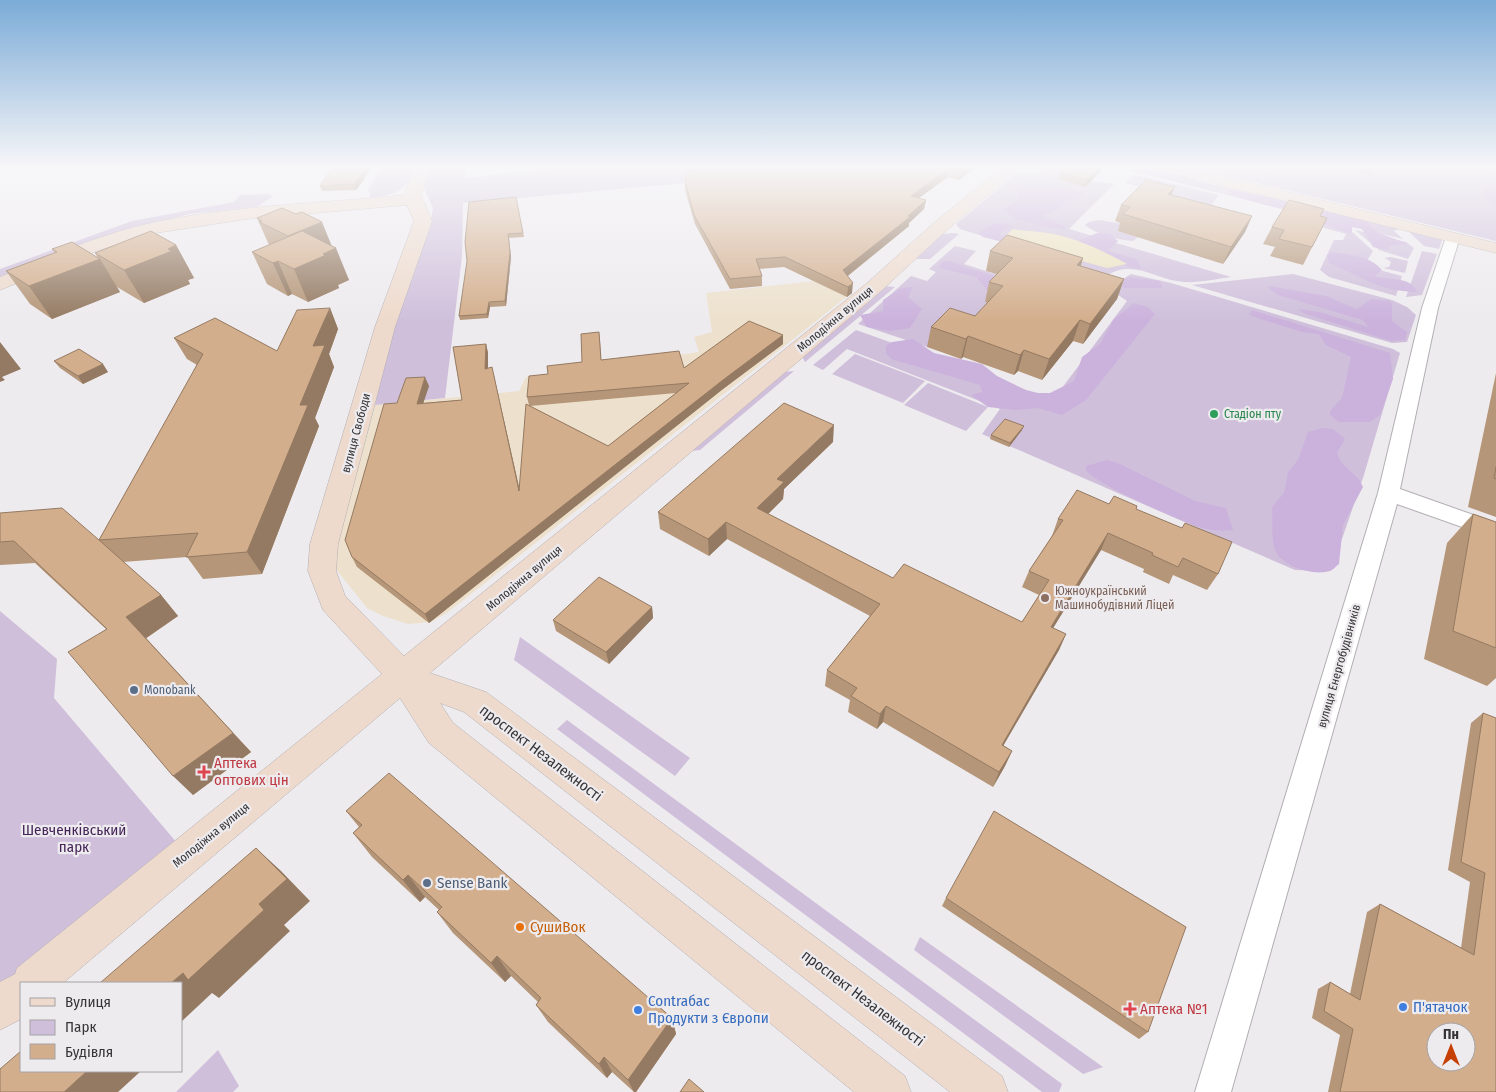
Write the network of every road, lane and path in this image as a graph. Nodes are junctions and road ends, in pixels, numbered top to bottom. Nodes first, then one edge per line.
1 (204, 219) edge
2 (421, 219) edge
3 (949, 219) edge
4 (1376, 219) edge
5 (1453, 238) junction
6 (1496, 248) edge
7 (0, 284) edge
8 (1389, 494) junction
9 (1496, 531) edge
10 (404, 677) junction
11 (33, 982) edge
12 (20, 993) edge
13 (0, 1009) edge
14 (889, 1092) edge
15 (986, 1092) edge
16 (1213, 1092) edge

1 - 7 street
2 - 10 street, вулиця Свободи
3 - 10 street, Молодіжна вулиця
4 - 5 street
5 - 6 street
5 - 8 street, вулиця Енергобудівників
8 - 9 street
8 - 16 street, вулиця Енергобудівників
10 - 11 street, Молодіжна вулиця
10 - 14 street
10 - 15 street, проспект Незалежності
12 - 13 street

